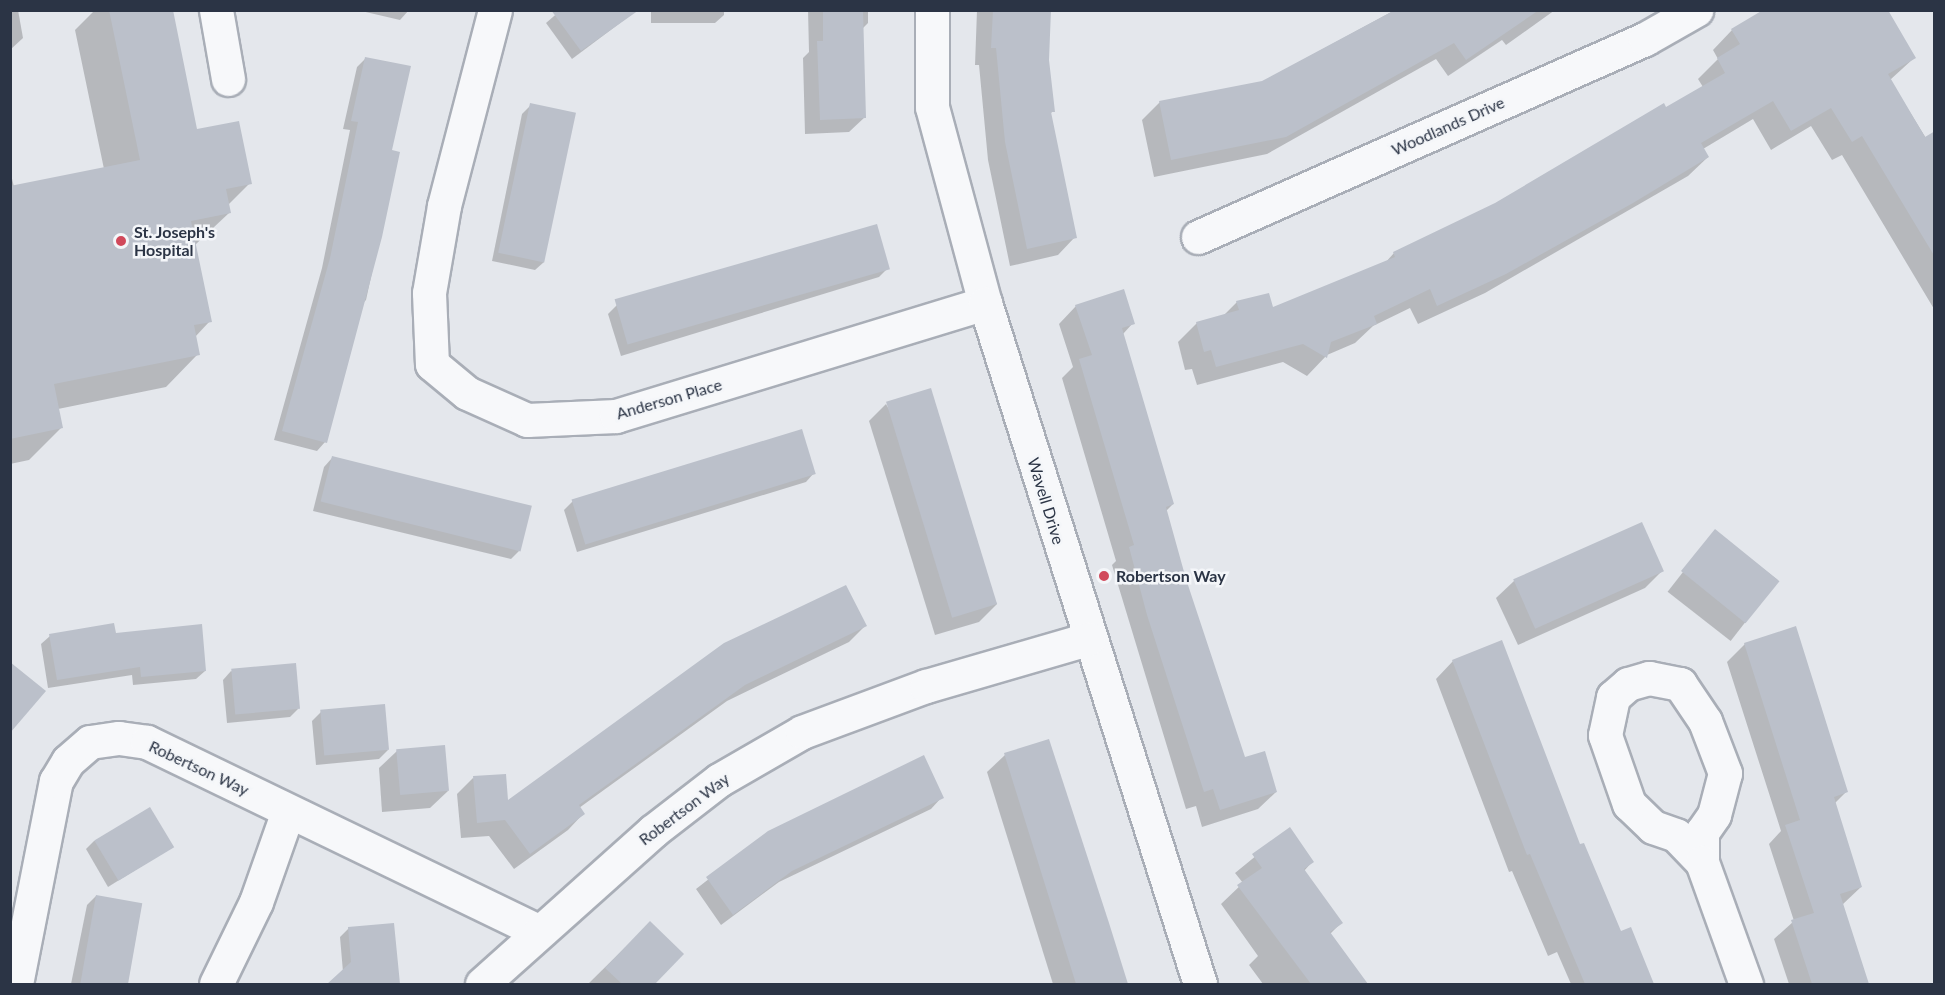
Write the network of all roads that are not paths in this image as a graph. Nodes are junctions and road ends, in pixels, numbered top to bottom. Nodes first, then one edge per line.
1 (216, 10) edge
2 (495, 10) edge
3 (932, 10) edge
4 (1696, 10) edge
5 (228, 79) dead end
6 (1198, 237) dead end
7 (985, 303) junction
8 (1088, 639) junction
9 (288, 811) junction
10 (1702, 862) junction
11 (538, 931) junction
12 (16, 984) edge
13 (216, 984) edge
14 (482, 984) edge
15 (1200, 984) edge
16 (1746, 984) edge

1 - 5 street
2 - 7 street, Anderson Place
3 - 7 street, Wavell Drive
4 - 6 street, Woodlands Drive
7 - 8 street, Wavell Drive
8 - 11 street, Robertson Way
8 - 15 street, Wavell Drive
9 - 11 street, Robertson Way
9 - 12 street, Robertson Way
9 - 13 street
10 - 10 street
10 - 16 street
11 - 14 street, Robertson Way

